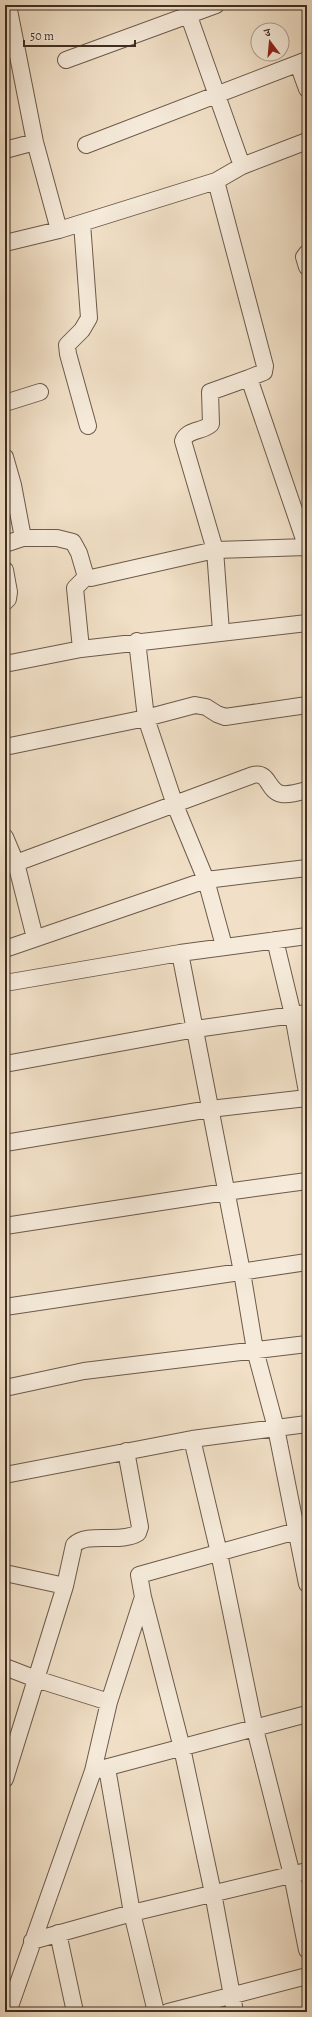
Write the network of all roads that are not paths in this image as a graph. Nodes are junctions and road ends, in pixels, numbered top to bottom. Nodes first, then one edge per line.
1 (8, 5) edge
2 (216, 5) edge
3 (187, 10) edge
4 (11, 53) edge
5 (66, 60) dead end
6 (302, 62) edge
7 (307, 89) edge
8 (218, 95) junction
9 (35, 142) junction
10 (307, 142) edge
11 (86, 145) dead end
12 (5, 150) edge
13 (242, 166) junction
14 (216, 181) junction
15 (82, 223) junction
16 (59, 230) junction
17 (5, 243) edge
18 (307, 253) edge
19 (307, 267) edge
20 (249, 378) junction
21 (40, 392) dead end
22 (5, 403) edge
23 (88, 426) dead end
24 (5, 458) edge
25 (9, 486) edge
26 (23, 538) junction
27 (5, 544) edge
28 (306, 548) edge
29 (215, 550) junction
30 (5, 570) edge
31 (86, 577) junction
32 (5, 602) edge
33 (307, 623) edge
34 (221, 632) junction
35 (137, 641) junction
36 (81, 649) junction
37 (5, 664) edge
38 (307, 705) edge
39 (146, 718) junction
40 (5, 747) edge
41 (307, 790) edge
42 (175, 805) junction
43 (5, 837) edge
44 (11, 858) edge
45 (307, 868) edge
46 (206, 880) junction
47 (307, 936) edge
48 (35, 938) junction
49 (275, 940) junction
50 (224, 946) junction
51 (5, 949) edge
52 (180, 953) junction
53 (5, 983) edge
54 (300, 1014) edge
55 (196, 1029) junction
56 (5, 1064) edge
57 (307, 1092) edge
58 (307, 1098) edge
59 (210, 1110) junction
60 (5, 1143) edge
61 (307, 1181) edge
62 (226, 1192) junction
63 (5, 1226) edge
64 (307, 1262) edge
65 (242, 1272) junction
66 (5, 1307) edge
67 (307, 1344) edge
68 (255, 1350) junction
69 (5, 1388) edge
70 (307, 1424) edge
71 (276, 1428) junction
72 (192, 1439) junction
73 (126, 1451) junction
74 (5, 1475) edge
75 (301, 1529) edge
76 (219, 1553) junction
77 (5, 1573) edge
78 (307, 1584) edge
79 (66, 1586) junction
80 (143, 1597) junction
81 (5, 1667) edge
82 (36, 1680) junction
83 (109, 1702) junction
84 (307, 1714) edge
85 (255, 1729) junction
86 (182, 1748) junction
87 (100, 1769) junction
88 (5, 1779) edge
89 (299, 1873) edge
90 (213, 1893) junction
91 (132, 1913) junction
92 (58, 1933) junction
93 (32, 1941) junction
94 (307, 1950) edge
95 (307, 1976) edge
96 (231, 1996) junction
97 (7, 2010) edge
98 (74, 2012) edge
99 (156, 2012) edge
100 (168, 2012) edge
101 (235, 2012) edge

1 - 4 street
2 - 3 street
3 - 5 street
3 - 8 street
4 - 9 street
6 - 7 street
6 - 8 street
8 - 11 street
8 - 13 street
9 - 12 street
9 - 16 street
10 - 13 street
13 - 14 street
14 - 15 street
14 - 20 street
15 - 16 street
15 - 23 street
16 - 17 street
18 - 19 street
20 - 28 street
20 - 29 street
21 - 22 street
24 - 25 street
25 - 26 street
26 - 27 street
26 - 31 street
28 - 29 street
29 - 31 street
29 - 34 street
30 - 32 street
31 - 36 street
33 - 34 street
34 - 35 street
35 - 36 street
35 - 39 street
36 - 37 street
38 - 39 street
39 - 40 street
39 - 42 street
41 - 42 street
42 - 44 street
42 - 46 street
43 - 44 street
44 - 48 street
45 - 46 street
46 - 48 street
46 - 50 street
47 - 49 street
48 - 51 street
49 - 50 street
49 - 54 street
50 - 52 street
52 - 53 street
52 - 55 street
54 - 55 street
54 - 57 street
55 - 56 street
55 - 59 street
58 - 59 street
59 - 60 street
59 - 62 street
61 - 62 street
62 - 63 street
62 - 65 street
64 - 65 street
65 - 66 street
65 - 68 street
67 - 68 street
68 - 69 street
68 - 71 street
70 - 71 street
71 - 72 street
71 - 75 street
72 - 73 street
72 - 76 street
73 - 74 street
73 - 79 street
75 - 76 street
75 - 78 street
76 - 80 street
76 - 85 street
77 - 79 street
79 - 82 street
80 - 83 street
80 - 86 street
81 - 82 street
82 - 83 street
82 - 88 street
83 - 87 street
84 - 85 street
85 - 86 street
85 - 89 street
86 - 87 street
86 - 90 street
87 - 91 street
87 - 93 street
89 - 90 street
89 - 94 street
90 - 91 street
90 - 96 street
91 - 92 street
91 - 99 street
92 - 93 street
92 - 98 street
93 - 97 street
95 - 96 street
96 - 100 street
96 - 101 street

